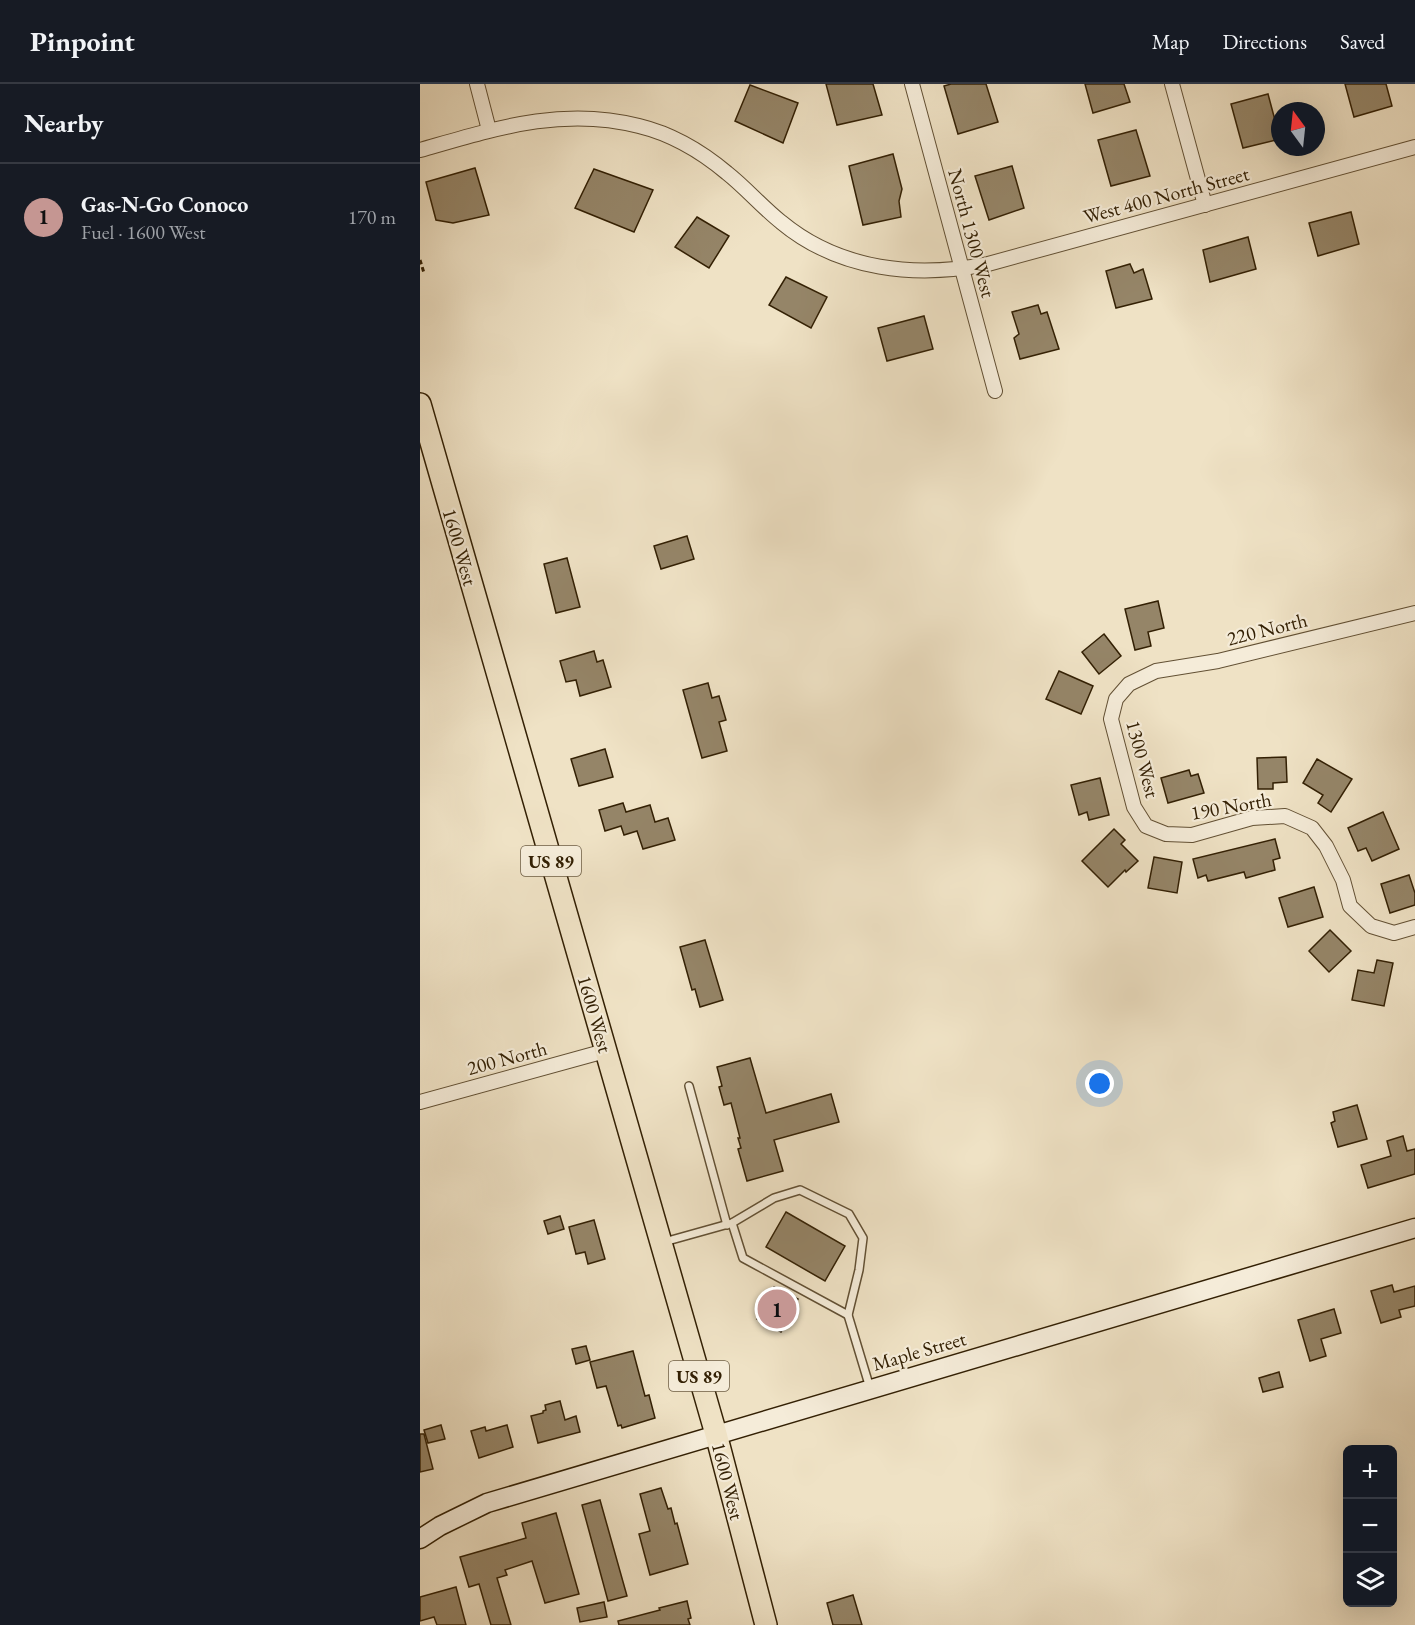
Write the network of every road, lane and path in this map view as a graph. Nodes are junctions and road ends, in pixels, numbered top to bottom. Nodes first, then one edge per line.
1 (477, 84) edge
2 (912, 84) edge
3 (1172, 84) edge
4 (489, 130) junction
5 (1415, 147) edge
6 (420, 150) edge
7 (1205, 205) junction
8 (420, 260) edge
9 (962, 268) junction
10 (424, 273) dead end
11 (995, 391) dead end
12 (420, 404) edge
13 (1415, 613) edge
14 (1129, 684) joint
15 (1166, 834) joint
16 (1415, 927) edge
17 (605, 1051) junction
18 (689, 1086) dead end
19 (420, 1102) edge
20 (729, 1224) junction
21 (1415, 1228) edge
22 (661, 1243) junction
23 (848, 1315) junction
24 (870, 1389) junction
25 (716, 1434) junction
26 (420, 1539) edge
27 (766, 1625) edge

1 - 4 street
2 - 9 street, North 1300 West
3 - 7 street
4 - 6 street, West 400 North Street
4 - 9 street, West 400 North Street
5 - 7 street, West 400 North Street
7 - 9 street, West 400 North Street
8 - 10 path
9 - 11 street, North 1300 West
12 - 17 main road, 1600 West / US 89
13 - 14 street, 220 North
14 - 15 street, 1300 West
15 - 16 street, 190 North
17 - 19 street, 200 North
17 - 22 main road, 1600 West / US 89
18 - 20 lane
20 - 22 lane
20 - 23 lane
20 - 23 lane
21 - 24 main road, Maple Street
22 - 25 main road, 1600 West / US 89
23 - 24 lane
24 - 25 main road, Maple Street
25 - 26 main road, Maple Street
25 - 27 main road, 1600 West / US 89

